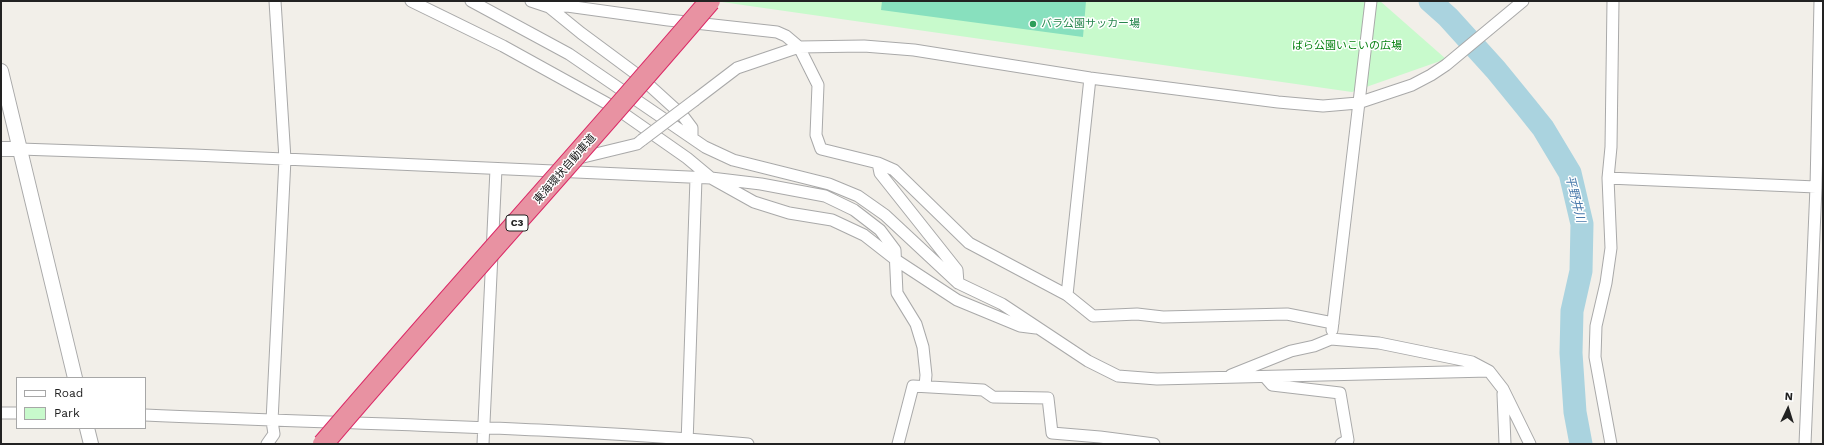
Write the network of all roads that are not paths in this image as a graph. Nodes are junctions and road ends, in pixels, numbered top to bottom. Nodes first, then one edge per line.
1 (275, 1) edge
2 (412, 1) edge
3 (471, 1) edge
4 (531, 1) edge
5 (710, 1) edge
6 (1371, 1) edge
7 (1523, 1) edge
8 (1613, 1) edge
9 (1820, 1) edge
10 (567, 4) edge
11 (549, 7) junction
12 (799, 47) junction
13 (1, 72) edge
14 (1090, 78) junction
15 (1358, 103) junction
16 (692, 138) junction
17 (1, 148) edge
18 (20, 149) junction
19 (285, 159) junction
20 (878, 163) junction
21 (496, 169) junction
22 (532, 170) junction
23 (696, 178) junction
24 (711, 178) junction
25 (1608, 178) junction
26 (829, 184) junction
27 (1816, 187) junction
28 (824, 196) junction
29 (896, 260) junction
30 (958, 283) junction
31 (1067, 295) junction
32 (1333, 323) junction
33 (1038, 328) junction
34 (1331, 339) junction
35 (1489, 371) junction
36 (75, 377) edge
37 (1265, 377) junction
38 (1225, 378) junction
39 (925, 386) junction
40 (1503, 389) junction
41 (16, 413) edge
42 (1, 414) edge
43 (146, 415) edge
44 (272, 421) junction
45 (87, 429) edge
46 (484, 429) junction
47 (687, 441) edge
48 (92, 444) edge
49 (266, 444) edge
50 (323, 444) edge
51 (483, 444) edge
52 (748, 444) edge
53 (898, 444) edge
54 (1154, 444) edge
55 (1341, 444) edge
56 (1505, 444) edge
57 (1530, 444) edge
58 (1611, 444) edge
59 (1805, 444) edge

1 - 19 street
2 - 24 street
3 - 16 street
4 - 11 street
5 - 50 highway, 東海環状自動車道 / C3, bridge
6 - 15 street
7 - 15 street
8 - 25 street
9 - 27 street
10 - 11 street
10 - 12 street
11 - 16 street
12 - 14 street
12 - 20 street
12 - 22 street, bridge
13 - 18 street
14 - 15 street
14 - 31 street
15 - 32 street
16 - 26 street
17 - 18 street
18 - 19 street
18 - 36 street
19 - 21 street
19 - 44 street
20 - 30 street
20 - 31 street
21 - 22 street
21 - 46 street
22 - 23 street
23 - 24 street
23 - 47 street
24 - 28 street
24 - 29 street
25 - 27 street
25 - 58 street
26 - 28 street
26 - 30 street
27 - 59 street
28 - 29 street
29 - 33 street
29 - 39 street
30 - 33 street
31 - 32 street
32 - 34 street
33 - 38 street
34 - 35 street
34 - 38 street
35 - 37 street
35 - 40 street
37 - 38 street
37 - 55 street
39 - 53 street
39 - 54 street
40 - 56 street
40 - 57 street
41 - 42 street
43 - 44 street
44 - 46 street
44 - 49 street
45 - 48 street
46 - 47 street
46 - 51 street
47 - 52 street

